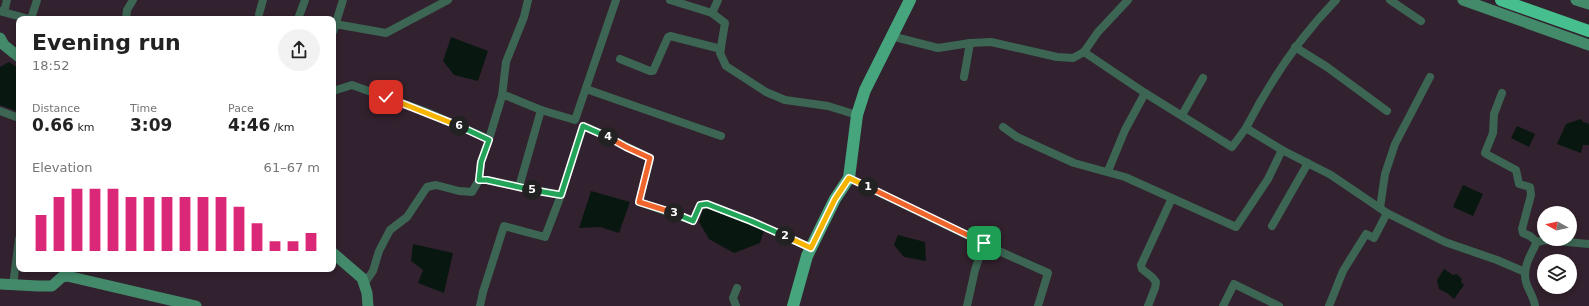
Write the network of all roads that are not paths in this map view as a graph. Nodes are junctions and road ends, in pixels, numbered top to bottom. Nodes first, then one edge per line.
1 (7, 0) edge
2 (37, 0) edge
3 (133, 0) edge
4 (264, 0) edge
5 (305, 0) edge
6 (343, 0) edge
7 (448, 0) edge
8 (528, 0) edge
9 (616, 0) edge
10 (670, 0) edge
11 (718, 0) edge
12 (910, 0) edge
13 (1128, 0) edge
14 (1336, 0) edge
15 (1390, 0) edge
16 (1463, 0) edge
17 (1501, 0) edge
18 (1576, 0) edge
19 (1589, 4) edge
20 (2, 12) edge
21 (712, 13) junction
22 (259, 14) dead end
23 (18, 16) edge
24 (31, 16) edge
25 (126, 16) edge
26 (299, 16) edge
27 (1421, 21) dead end
28 (336, 22) edge
29 (336, 28) edge
30 (1589, 31) edge
31 (891, 36) junction
32 (970, 42) junction
33 (1, 45) edge
34 (1589, 45) edge
35 (1295, 47) junction
36 (721, 49) junction
37 (1084, 52) junction
38 (16, 55) edge
39 (620, 59) dead end
40 (1430, 76) dead end
41 (964, 77) dead end
42 (1204, 78) dead end
43 (586, 89) junction
44 (336, 90) edge
45 (1145, 93) junction
46 (1502, 93) dead end
47 (502, 96) junction
48 (540, 110) junction
49 (1387, 111) dead end
50 (0, 112) edge
51 (858, 115) junction
52 (1182, 116) junction
53 (16, 117) edge
54 (1003, 127) dead end
55 (1246, 128) junction
56 (721, 136) dead end
57 (489, 140) junction
58 (1282, 150) junction
59 (1308, 163) junction
60 (1108, 171) junction
61 (849, 178) junction
62 (479, 180) junction
63 (519, 187) junction
64 (561, 195) junction
65 (1172, 198) junction
66 (1380, 208) junction
67 (1387, 213) junction
68 (1272, 226) dead end
69 (1537, 242) joint
70 (984, 243) junction
71 (1577, 243) edge
72 (1589, 244) edge
73 (811, 248) junction
74 (336, 255) edge
75 (16, 262) edge
76 (1525, 272) junction
77 (62, 273) edge
78 (0, 284) edge
79 (13, 284) junction
80 (364, 284) junction
81 (737, 288) dead end
82 (196, 306) edge
83 (368, 306) edge
84 (480, 306) edge
85 (736, 306) edge
86 (792, 306) edge
87 (967, 306) edge
88 (1038, 306) edge
89 (1148, 306) edge
90 (1223, 306) edge
91 (1280, 306) edge
92 (1329, 306) edge
93 (1535, 306) edge

1 - 20 street
2 - 24 street
3 - 25 street
4 - 22 street
5 - 26 street
6 - 28 street
7 - 29 street
8 - 47 street
9 - 43 street
10 - 21 street
11 - 21 street
12 - 31 main road
13 - 37 street
14 - 35 street
15 - 27 street
16 - 34 street
17 - 30 highway
18 - 19 street
20 - 23 street
21 - 36 street
31 - 32 street
31 - 51 main road
32 - 37 street
32 - 41 street
33 - 38 street
35 - 49 street
35 - 55 street
36 - 39 street
36 - 51 street
37 - 45 street
40 - 66 street
42 - 52 street
43 - 48 street
43 - 56 street
44 - 57 street
45 - 52 street
45 - 60 street
46 - 69 street
47 - 48 street
47 - 57 street
48 - 63 street
50 - 53 street
51 - 61 main road
52 - 55 street
54 - 60 street
55 - 58 street
57 - 62 street
58 - 59 street
58 - 65 street
59 - 66 street
59 - 68 street
60 - 65 street
61 - 70 street
61 - 73 main road
62 - 63 street
62 - 80 street
63 - 64 street
64 - 73 street
64 - 84 street
65 - 89 street
66 - 67 street
67 - 76 street
67 - 92 street
69 - 76 street
70 - 87 street
70 - 88 street
71 - 72 street
73 - 86 main road
74 - 80 street
75 - 79 street
76 - 93 street
77 - 79 street
77 - 82 street
78 - 79 street
80 - 83 street
81 - 85 street
90 - 91 street

